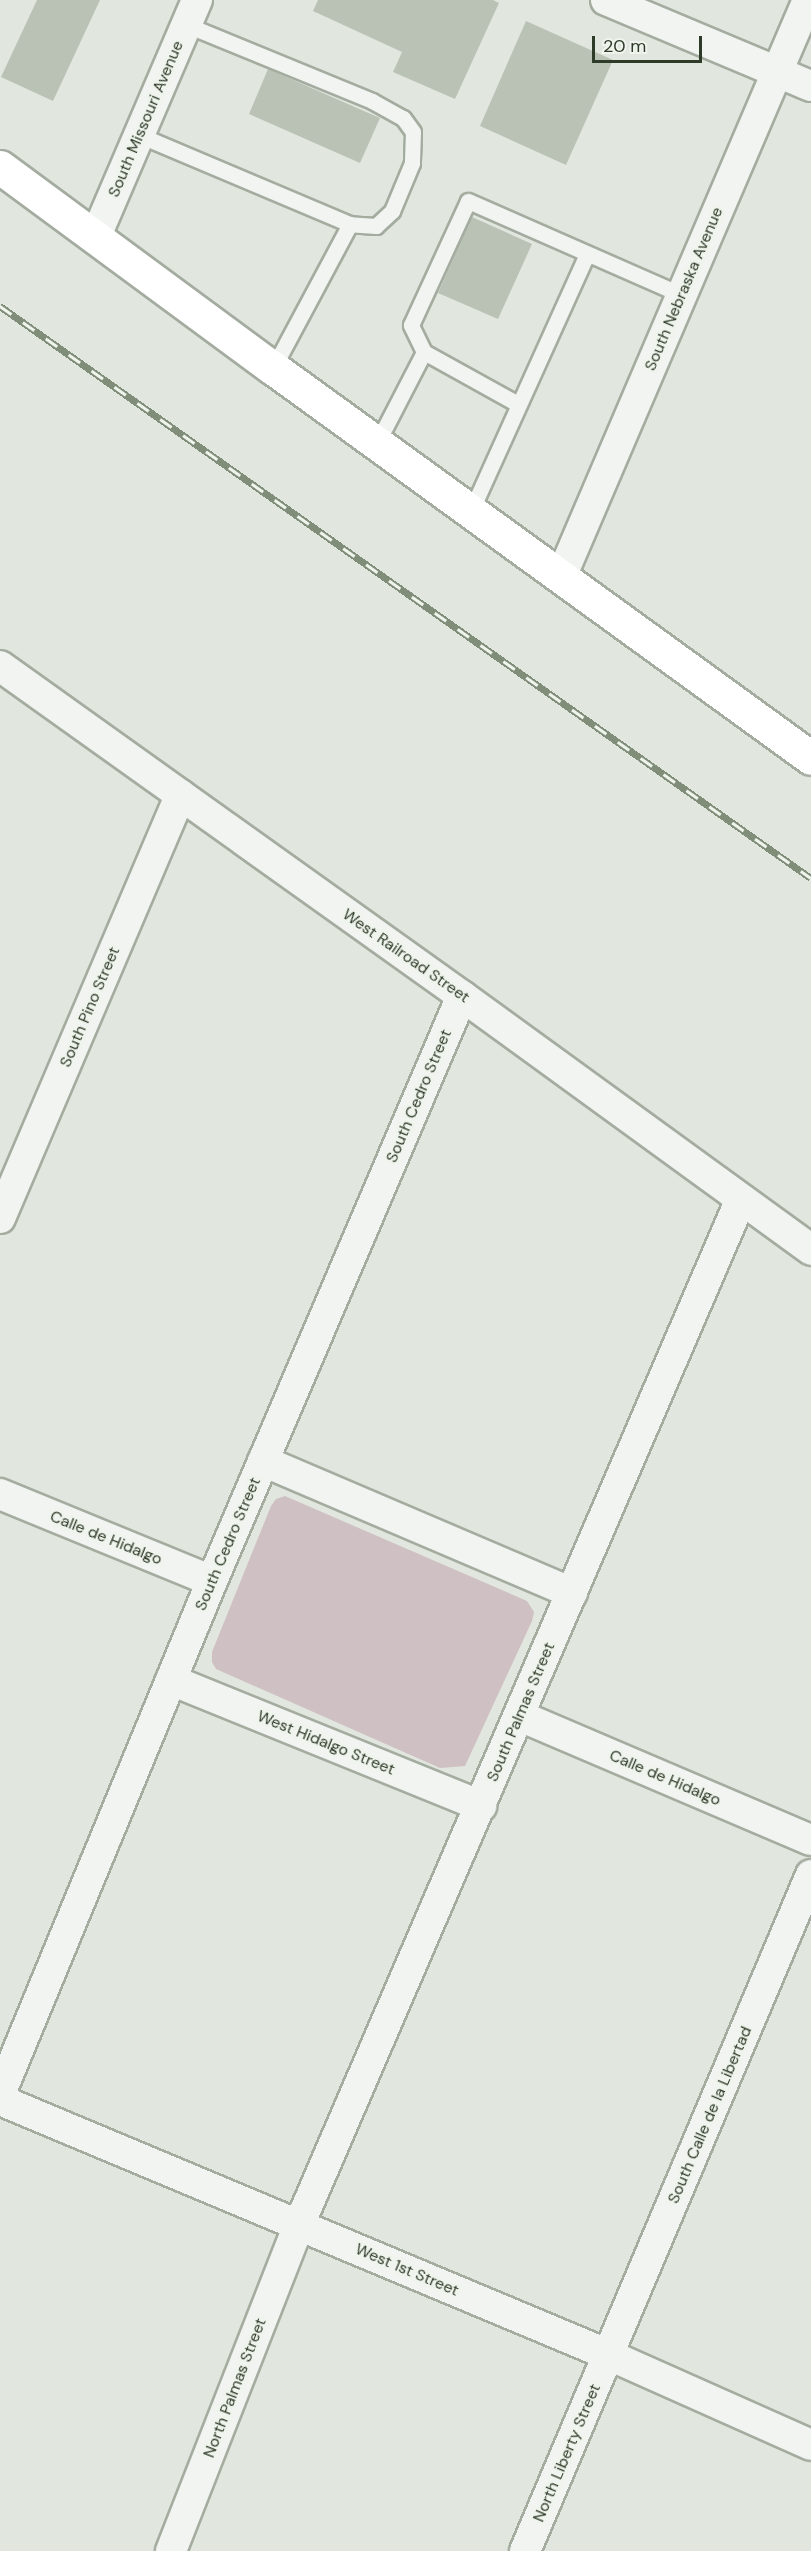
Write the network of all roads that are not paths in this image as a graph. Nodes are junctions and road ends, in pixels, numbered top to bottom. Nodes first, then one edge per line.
1 (606, 0) edge
2 (808, 0) edge
3 (192, 12) edge
4 (777, 72) junction
5 (811, 86) edge
6 (139, 135) junction
7 (0, 166) edge
8 (350, 224) junction
9 (95, 238) junction
10 (587, 254) junction
11 (682, 295) junction
12 (424, 352) junction
13 (273, 369) junction
14 (518, 404) junction
15 (377, 443) junction
16 (471, 511) junction
17 (561, 578) junction
18 (0, 666) edge
19 (811, 758) edge
20 (180, 795) junction
21 (462, 996) junction
22 (741, 1199) junction
23 (0, 1218) edge
24 (811, 1250) edge
25 (263, 1461) junction
26 (0, 1494) edge
27 (212, 1581) junction
28 (572, 1593) junction
29 (171, 1680) junction
30 (520, 1716) junction
31 (481, 1806) junction
32 (811, 1840) edge
33 (811, 1875) edge
34 (0, 2094) edge
35 (0, 2100) edge
36 (299, 2225) junction
37 (609, 2355) junction
38 (811, 2445) edge
39 (171, 2551) edge
40 (525, 2551) edge

1 - 4 street
2 - 4 street, South Nebraska Avenue
3 - 6 street, South Missouri Avenue
3 - 8 lane
4 - 5 street
4 - 11 street, South Nebraska Avenue
6 - 8 lane
6 - 9 street, South Missouri Avenue
7 - 9 main road
8 - 13 lane
9 - 13 main road
10 - 11 lane
10 - 12 lane
10 - 14 lane
11 - 17 street, South Nebraska Avenue
12 - 14 lane
12 - 15 lane
13 - 15 main road
14 - 16 lane
15 - 16 main road
16 - 17 main road
17 - 19 main road
18 - 20 street, West Railroad Street
20 - 21 street, West Railroad Street
20 - 23 street, South Pino Street
21 - 22 street, West Railroad Street
21 - 25 street, South Cedro Street
22 - 24 street, West Railroad Street
22 - 28 street, South Palmas Street
25 - 27 street, South Cedro Street
25 - 28 street
26 - 27 street, Calle de Hidalgo
27 - 29 street, South Cedro Street
28 - 30 street, South Palmas Street
29 - 31 street, West Hidalgo Street
29 - 34 street, South Cedro Street
30 - 31 street, South Palmas Street
30 - 32 street, Calle de Hidalgo
31 - 36 street, South Palmas Street
33 - 37 street, South Calle de la Libertad
35 - 36 street, West 1st Street
36 - 37 street, West 1st Street
36 - 39 street, North Palmas Street
37 - 38 street, West 1st Street
37 - 40 street, North Liberty Street

